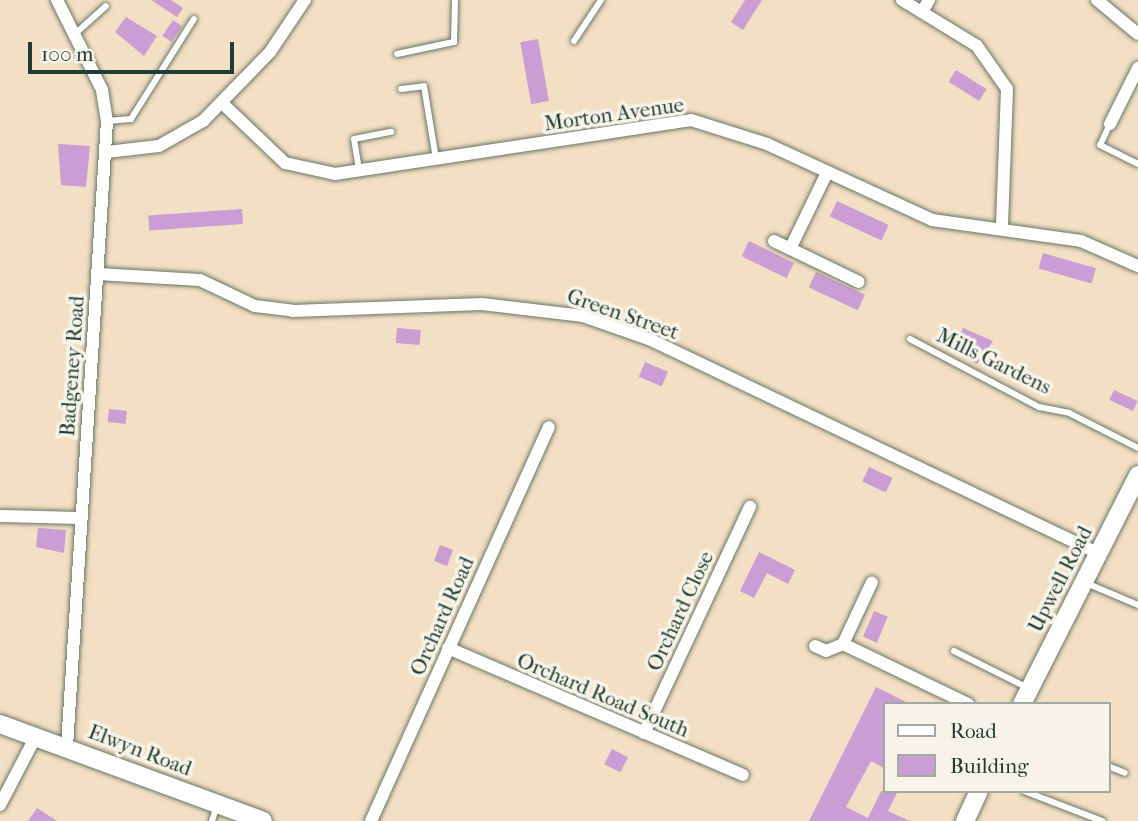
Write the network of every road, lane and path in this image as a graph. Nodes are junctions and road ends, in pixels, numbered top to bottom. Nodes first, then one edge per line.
1 (57, 0) edge
2 (455, 0) edge
3 (601, 0) edge
4 (902, 0) edge
5 (929, 0) edge
6 (1097, 0) edge
7 (300, 2) edge
8 (106, 6) dead end
9 (922, 12) junction
10 (194, 19) dead end
11 (76, 33) junction
12 (1138, 34) edge
13 (574, 41) dead end
14 (397, 54) dead end
15 (1138, 68) edge
16 (401, 89) dead end
17 (222, 103) junction
18 (107, 121) junction
19 (1110, 124) joint
20 (391, 132) dead end
21 (107, 152) junction
22 (437, 161) junction
23 (1138, 164) edge
24 (359, 172) junction
25 (826, 175) junction
26 (1002, 228) junction
27 (774, 241) dead end
28 (790, 249) junction
29 (1138, 266) edge
30 (98, 274) junction
31 (859, 282) dead end
32 (911, 339) dead end
33 (549, 427) dead end
34 (1138, 448) edge
35 (1138, 476) edge
36 (750, 507) dead end
37 (0, 516) edge
38 (82, 518) junction
39 (1098, 553) junction
40 (872, 582) dead end
41 (1084, 582) junction
42 (1138, 605) edge
43 (843, 644) junction
44 (815, 646) dead end
45 (448, 648) junction
46 (954, 651) dead end
47 (1026, 696) edge
48 (964, 702) edge
49 (0, 724) edge
50 (644, 733) junction
51 (36, 736) junction
52 (67, 746) junction
53 (1110, 767) edge
54 (1125, 773) dead end
55 (743, 775) dead end
56 (978, 793) edge
57 (1029, 793) edge
58 (0, 805) edge
59 (215, 812) edge
60 (263, 821) edge
61 (371, 821) edge
62 (965, 821) edge
63 (1102, 821) edge

1 - 11 street, Badgeney Road
2 - 14 lane
3 - 13 lane
4 - 9 street
5 - 9 street
6 - 12 street
7 - 17 street
8 - 11 lane
9 - 26 street
10 - 18 lane
11 - 18 street, Badgeney Road
15 - 19 street
16 - 22 lane
17 - 21 street
17 - 24 street, Morton Avenue
18 - 21 street, Badgeney Road
19 - 23 lane
20 - 24 lane
21 - 30 street, Badgeney Road
22 - 24 street, Morton Avenue
22 - 25 street, Morton Avenue
25 - 26 street, Morton Avenue
25 - 28 street
26 - 29 street, Morton Avenue
27 - 28 street
28 - 31 street
30 - 38 street, Badgeney Road
30 - 39 street, Green Street
32 - 34 lane, Mills Gardens
33 - 45 street, Orchard Road
35 - 39 street, Upwell Road
36 - 50 street, Orchard Close
37 - 38 street
38 - 52 street, Badgeney Road
39 - 41 street, Upwell Road
40 - 43 street
41 - 42 lane
41 - 47 street, Upwell Road
43 - 44 street
43 - 48 street
45 - 50 street, Orchard Road South
45 - 61 street, Orchard Road
46 - 47 lane
49 - 51 street, Elwyn Road
50 - 55 street, Orchard Road South
51 - 52 street, Elwyn Road
51 - 58 street
52 - 59 street, Elwyn Road
53 - 54 lane
56 - 62 street
57 - 63 lane
59 - 60 street, Elwyn Road

